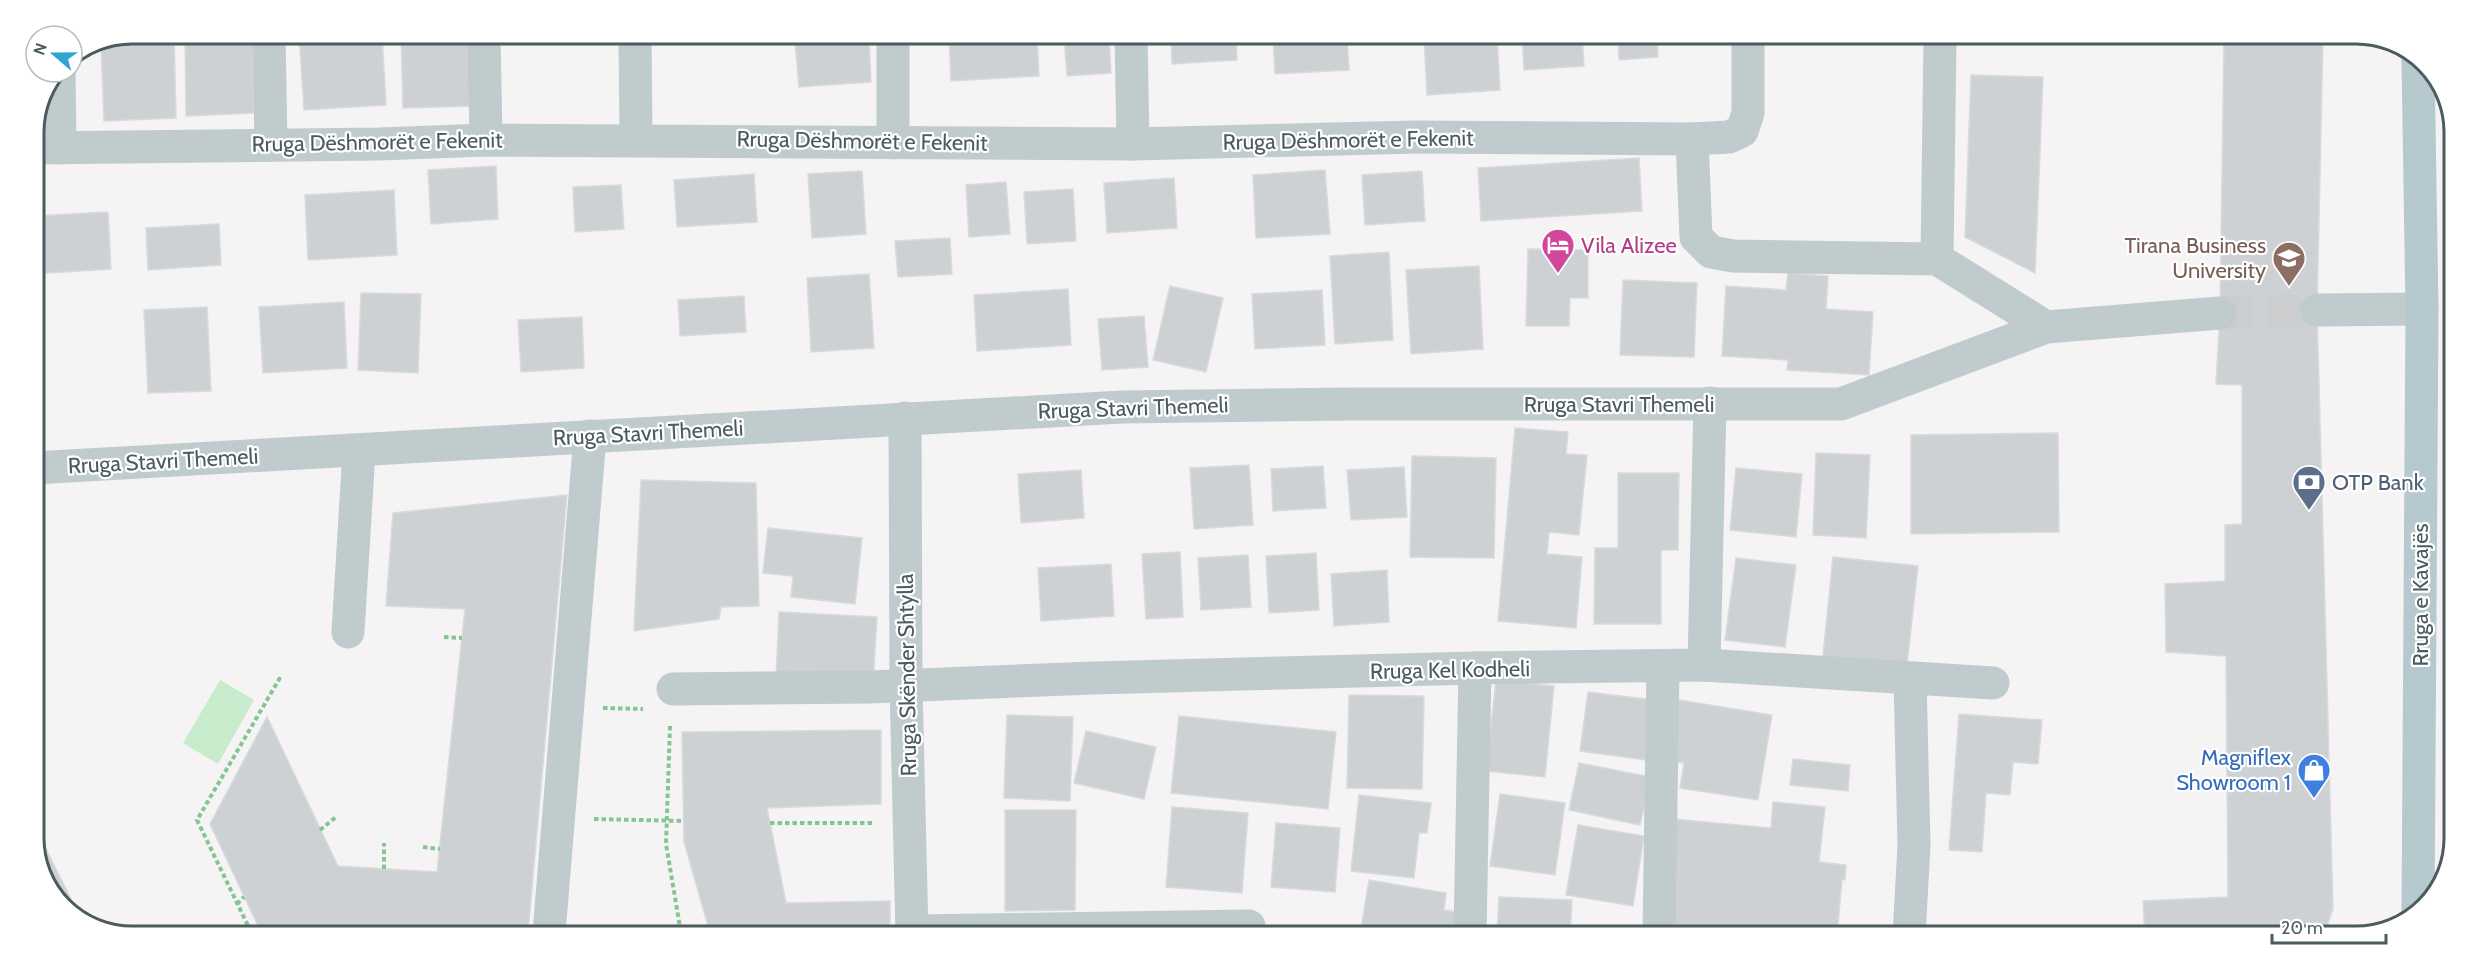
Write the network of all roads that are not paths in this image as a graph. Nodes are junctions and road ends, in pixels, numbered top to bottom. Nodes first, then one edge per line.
1 (269, 44) edge
2 (484, 44) edge
3 (635, 44) edge
4 (893, 44) edge
5 (1131, 44) edge
6 (1748, 44) edge
7 (1940, 44) edge
8 (2418, 68) edge
9 (57, 85) edge
10 (636, 139) junction
11 (1692, 139) junction
12 (486, 140) junction
13 (893, 143) junction
14 (1133, 144) junction
15 (271, 145) junction
16 (46, 148) edge
17 (1937, 259) junction
18 (2422, 309) junction
19 (2317, 310) tunnel mouth
20 (2220, 313) tunnel mouth
21 (2046, 327) junction
22 (1710, 403) junction
23 (905, 418) junction
24 (590, 436) junction
25 (359, 451) junction
26 (44, 467) edge
27 (348, 632) dead end
28 (1704, 665) junction
29 (1664, 667) junction
30 (1474, 668) junction
31 (1910, 679) junction
32 (1993, 683) dead end
33 (906, 686) junction
34 (672, 699) road end
35 (2418, 902) edge
36 (550, 926) edge
37 (912, 926) edge
38 (1470, 926) edge
39 (1659, 926) edge
40 (1910, 926) edge

1 - 15 street
2 - 12 street
3 - 10 street
4 - 13 street
5 - 14 street
6 - 11 street, Rruga Dëshmorët e Fekenit
7 - 17 street
8 - 18 main road, Rruga e Kavajës
9 - 16 street
10 - 12 street, Rruga Dëshmorët e Fekenit
10 - 13 street, Rruga Dëshmorët e Fekenit
11 - 14 street, Rruga Dëshmorët e Fekenit
11 - 17 street
12 - 15 street, Rruga Dëshmorët e Fekenit
13 - 14 street, Rruga Dëshmorët e Fekenit
15 - 16 street, Rruga Dëshmorët e Fekenit
17 - 21 street
18 - 19 street
18 - 35 main road, Rruga e Kavajës
20 - 21 street, Rruga Stavri Themeli
21 - 22 street, Rruga Stavri Themeli
22 - 23 street, Rruga Stavri Themeli
22 - 28 street
23 - 24 street, Rruga Stavri Themeli
23 - 33 street, Rruga Skënder Shtylla
24 - 25 street, Rruga Stavri Themeli
24 - 36 street
25 - 26 street, Rruga Stavri Themeli
25 - 27 street
28 - 29 street, Rruga Kel Kodheli
28 - 31 street, Rruga Kel Kodheli
29 - 30 street, Rruga Kel Kodheli
29 - 39 street
30 - 33 street, Rruga Kel Kodheli
30 - 38 street
31 - 32 street, Rruga Kel Kodheli
31 - 40 street
33 - 34 street, Rruga Kel Kodheli
33 - 37 street, Rruga Skënder Shtylla

